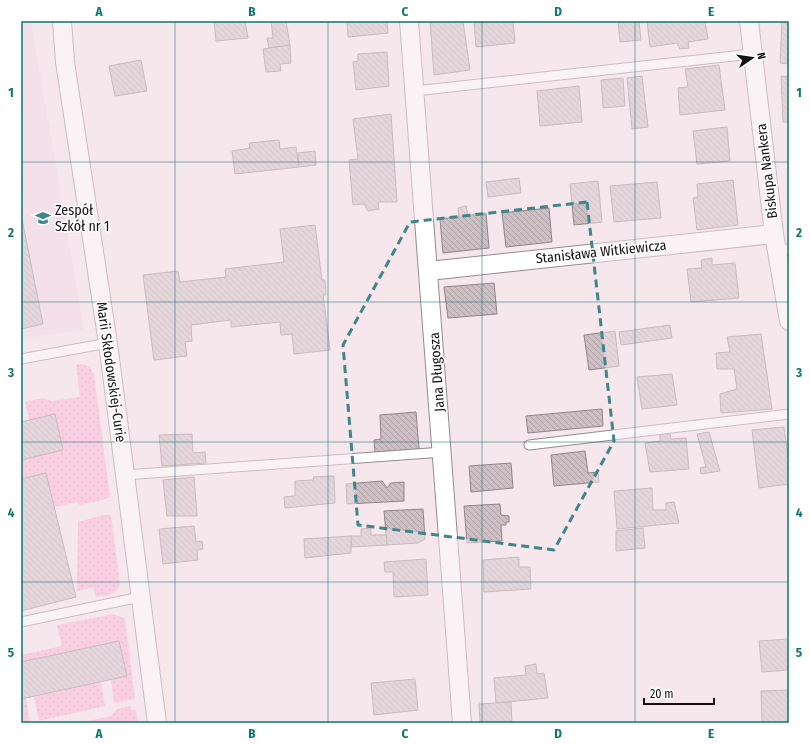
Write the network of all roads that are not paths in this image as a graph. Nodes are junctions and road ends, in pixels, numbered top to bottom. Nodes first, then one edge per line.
1 (62, 21) edge
2 (409, 21) edge
3 (749, 21) edge
4 (752, 54) junction
5 (416, 91) junction
6 (780, 245) edge
7 (429, 271) junction
8 (789, 321) edge
9 (108, 343) junction
10 (21, 359) edge
11 (789, 414) edge
12 (529, 445) dead end
13 (443, 452) junction
14 (125, 475) junction
15 (140, 597) junction
16 (21, 622) edge
17 (157, 723) edge
18 (462, 723) edge

1 - 9 street, Marii Skłodowskiej-Curie
2 - 5 street, Jana Długosza
3 - 4 street, Biskupa Nankera
4 - 5 lane
4 - 6 street, Biskupa Nankera
5 - 7 street, Jana Długosza
6 - 7 street, Stanisława Witkiewicza
6 - 8 street, Biskupa Nankera
7 - 13 street, Jana Długosza
9 - 10 lane
9 - 14 street, Marii Skłodowskiej-Curie
11 - 12 lane
13 - 14 lane
13 - 18 street, Jana Długosza
14 - 15 street, Marii Skłodowskiej-Curie
15 - 16 lane
15 - 17 street, Marii Skłodowskiej-Curie

